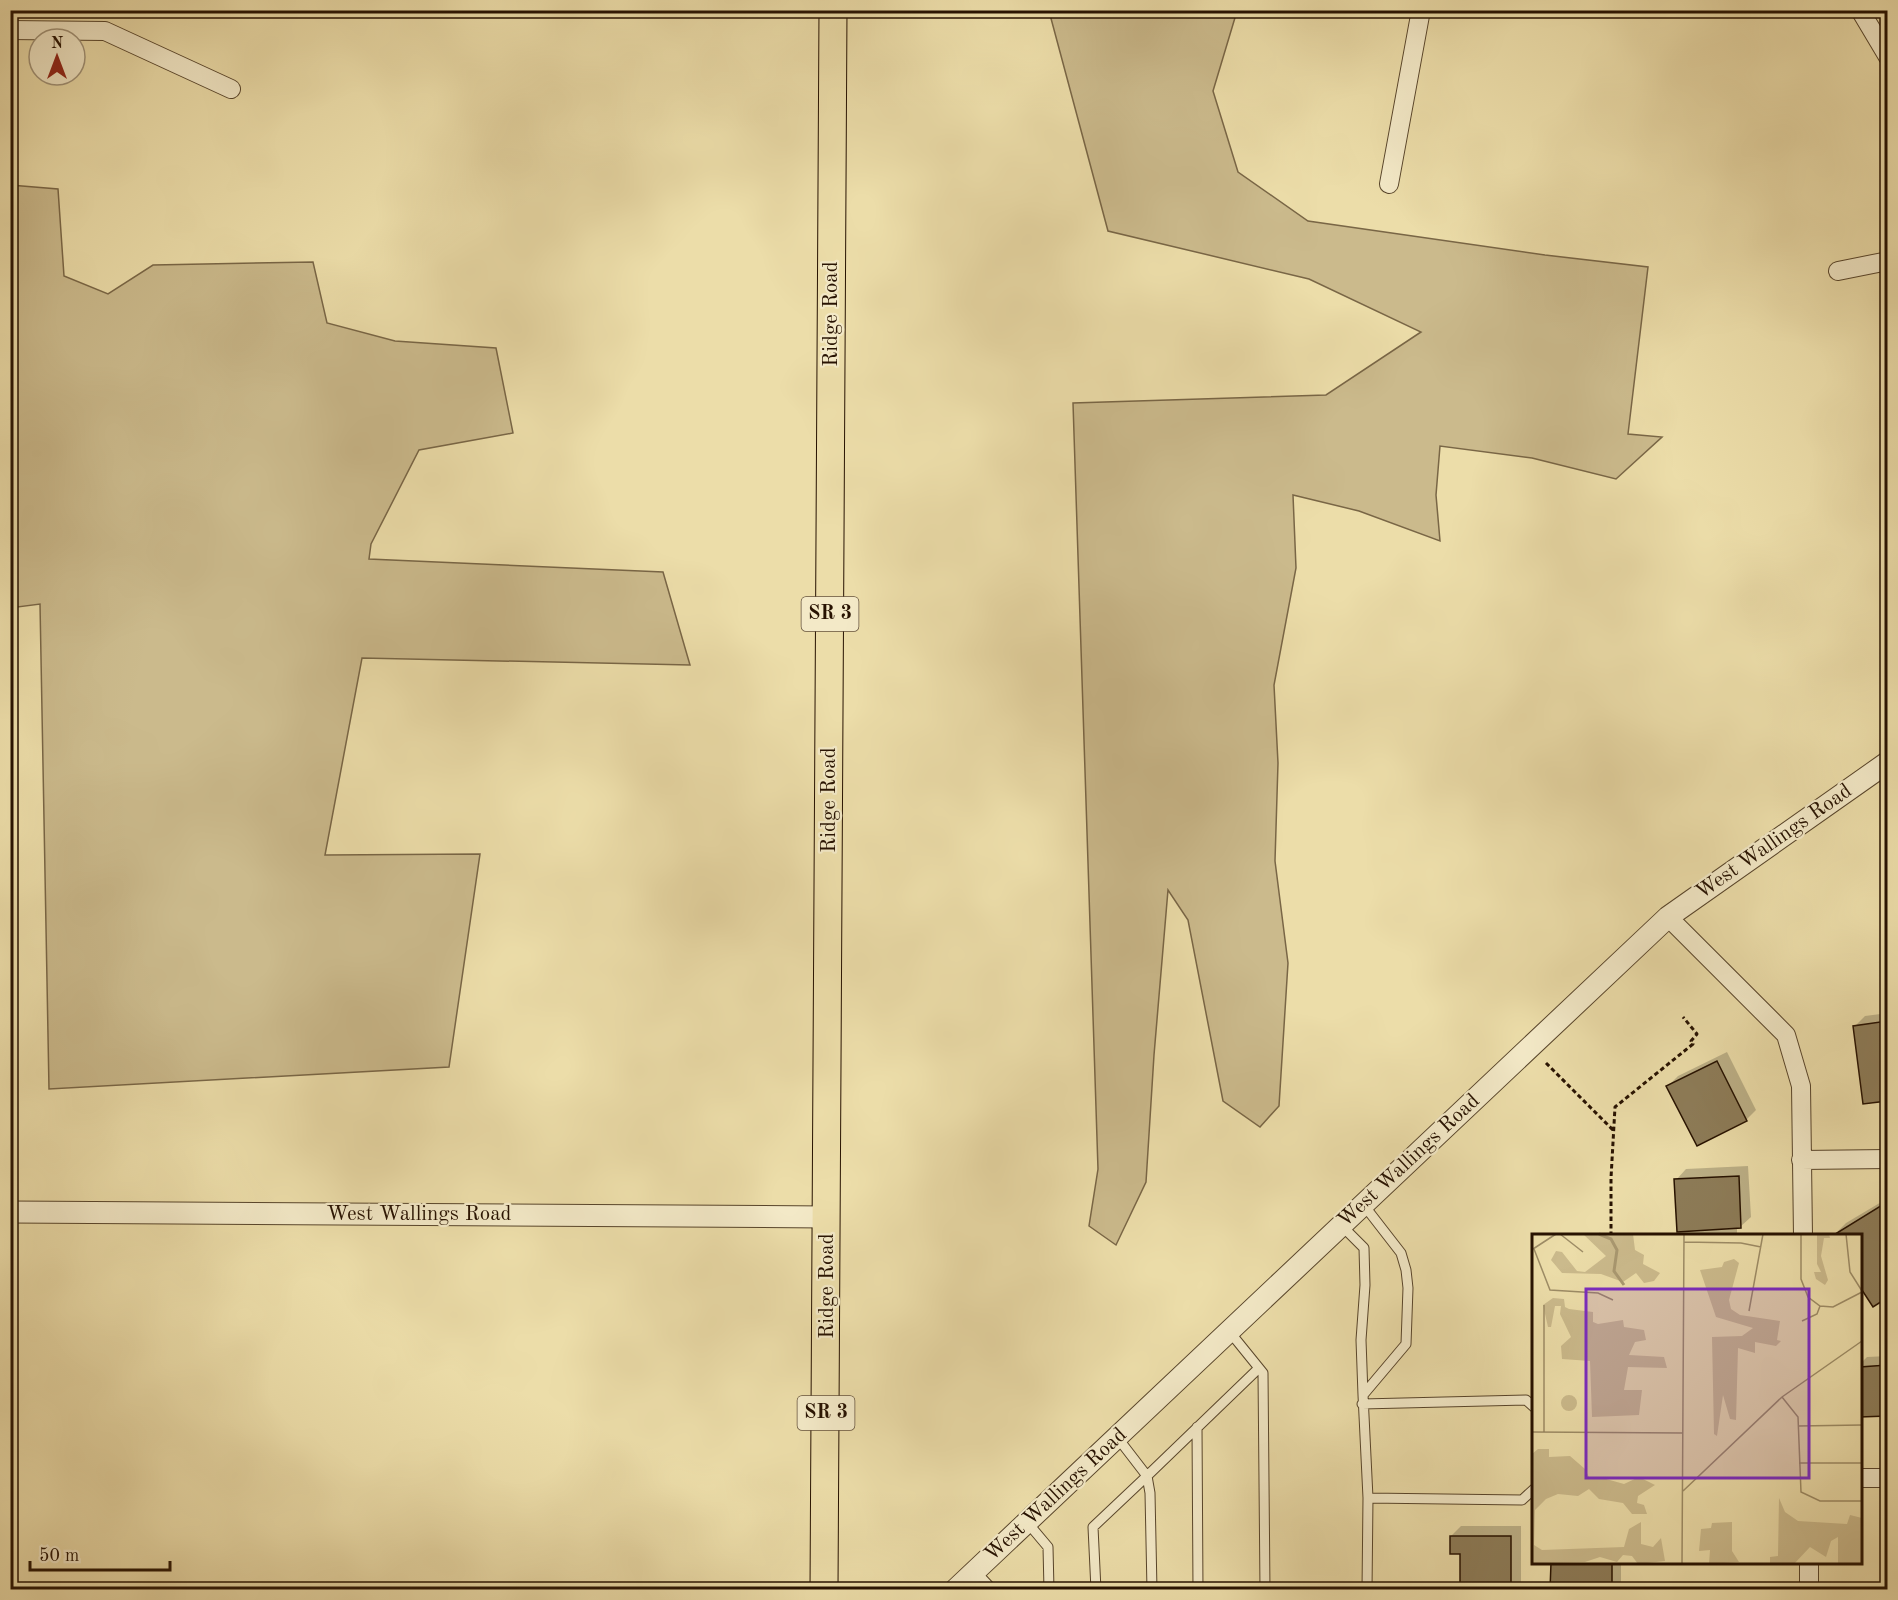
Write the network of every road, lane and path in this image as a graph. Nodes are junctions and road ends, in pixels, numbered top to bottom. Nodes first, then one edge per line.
1 (833, 10) edge
2 (1421, 10) edge
3 (1860, 10) edge
4 (10, 30) edge
5 (1887, 57) edge
6 (231, 89) dead end
7 (1389, 184) dead end
8 (1887, 261) edge
9 (1838, 271) dead end
10 (1887, 762) edge
11 (1668, 917) junction
12 (1683, 1017) dead end
13 (1546, 1063) dead end
14 (1613, 1130) junction
15 (1887, 1159) edge
16 (1801, 1160) junction
17 (1364, 1204) junction
18 (10, 1212) edge
19 (827, 1217) junction
20 (1341, 1225) junction
21 (1611, 1234) edge
22 (1803, 1234) edge
23 (1229, 1331) junction
24 (1259, 1368) junction
25 (1362, 1399) junction
26 (1532, 1405) edge
27 (1197, 1427) junction
28 (1117, 1437) junction
29 (1147, 1476) junction
30 (1862, 1478) edge
31 (1887, 1478) edge
32 (1532, 1490) edge
33 (1368, 1498) junction
34 (1027, 1522) junction
35 (1809, 1564) edge
36 (975, 1571) junction
37 (824, 1590) edge
38 (955, 1590) edge
39 (993, 1590) edge
40 (1049, 1590) edge
41 (1096, 1590) edge
42 (1152, 1590) edge
43 (1198, 1590) edge
44 (1265, 1590) edge
45 (1367, 1590) edge
46 (1809, 1590) edge

1 - 19 main road, Ridge Road / SR 3
2 - 7 street
3 - 5 street
4 - 6 street
8 - 9 street
10 - 11 street, West Wallings Road
11 - 16 street
11 - 17 street, West Wallings Road
12 - 14 path
13 - 14 path
14 - 21 path
15 - 16 street
16 - 22 street
17 - 20 street, West Wallings Road
17 - 25 lane
18 - 19 street, West Wallings Road
19 - 37 main road, Ridge Road / SR 3
20 - 23 street, West Wallings Road
20 - 25 lane
23 - 24 lane
23 - 28 street, West Wallings Road
24 - 27 lane
24 - 44 lane
25 - 26 lane
25 - 33 lane
27 - 29 lane
27 - 43 lane
28 - 29 lane
28 - 34 street, West Wallings Road
29 - 41 lane
29 - 42 lane
30 - 31 street
32 - 33 lane
33 - 45 lane
34 - 36 street, West Wallings Road
34 - 40 lane
35 - 46 street
36 - 38 street, West Wallings Road
36 - 39 lane

